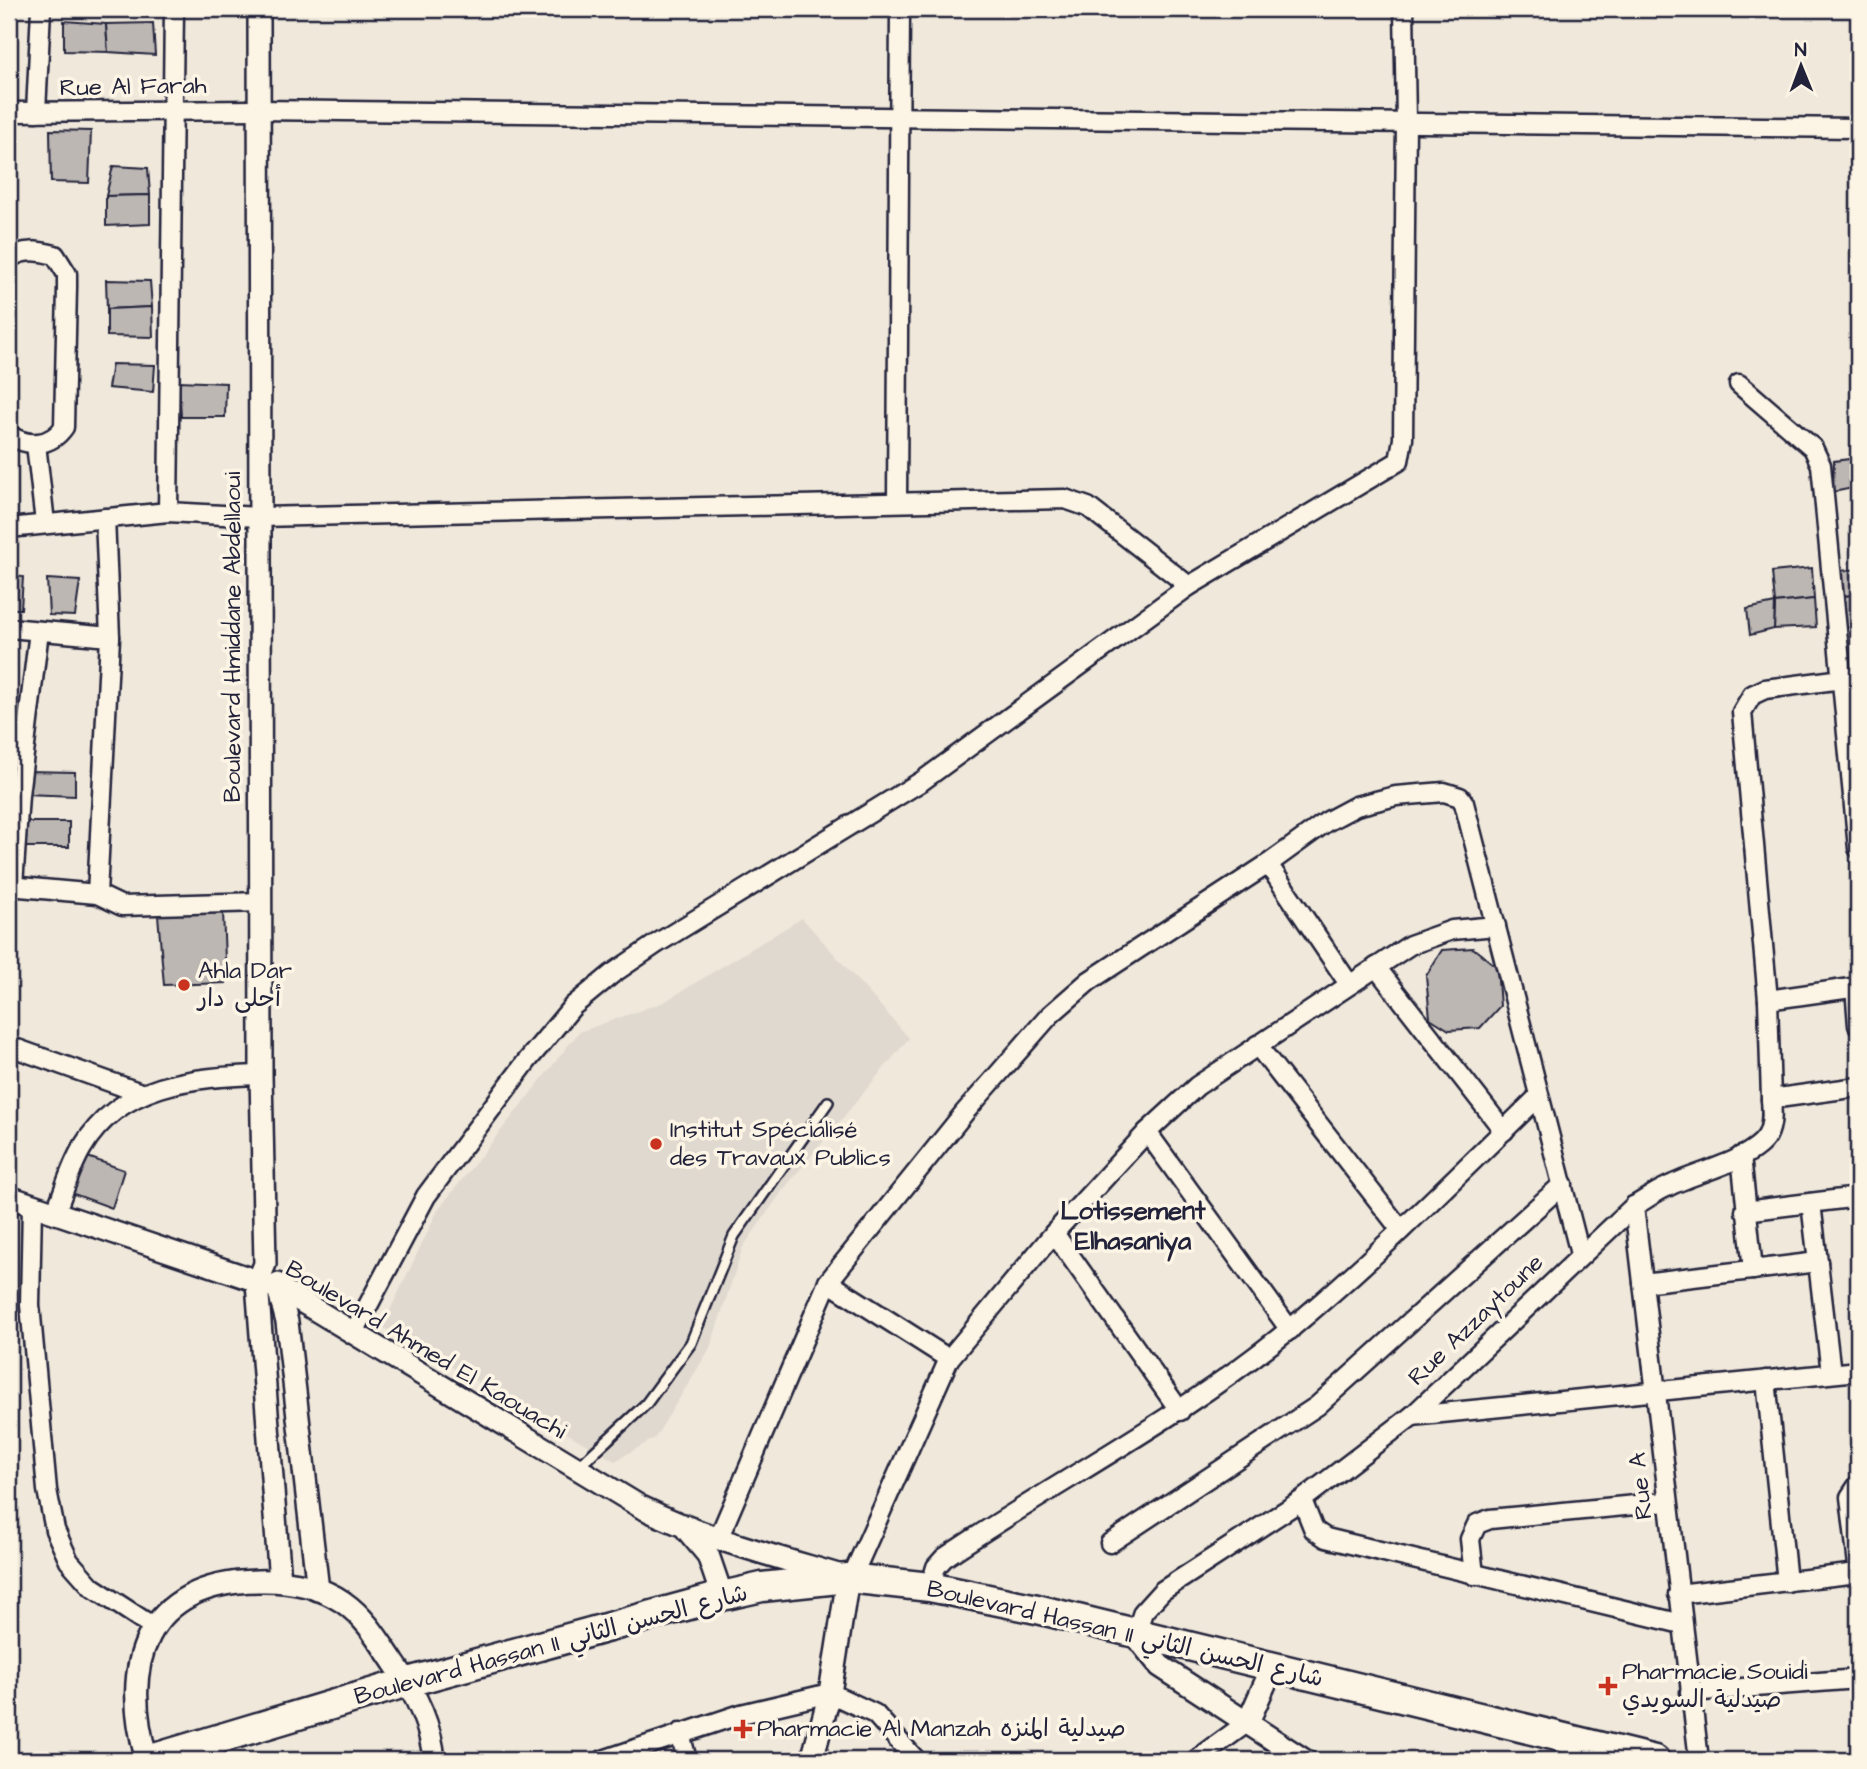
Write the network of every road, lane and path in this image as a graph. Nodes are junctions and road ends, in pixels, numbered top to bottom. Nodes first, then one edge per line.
1 (41, 9) edge
2 (174, 9) edge
3 (259, 9) edge
4 (900, 9) edge
5 (1404, 9) edge
6 (257, 110) junction
7 (174, 111) junction
8 (9, 112) edge
9 (36, 112) junction
10 (900, 119) junction
11 (1406, 121) junction
12 (1858, 128) edge
13 (9, 259) edge
14 (1739, 384) dead end
15 (9, 435) edge
16 (36, 444) junction
17 (897, 502) junction
18 (167, 513) junction
19 (259, 516) junction
20 (105, 518) junction
21 (45, 523) junction
22 (9, 528) edge
23 (1189, 586) junction
24 (9, 628) edge
25 (39, 631) junction
26 (110, 637) junction
27 (1850, 678) edge
28 (1858, 848) edge
29 (1268, 864) junction
30 (11, 886) edge
31 (97, 894) junction
32 (261, 902) junction
33 (1496, 926) junction
34 (1376, 967) junction
35 (1349, 984) junction
36 (1857, 987) edge
37 (1768, 999) junction
38 (1858, 1025) edge
39 (1257, 1045) junction
40 (9, 1046) edge
41 (261, 1075) junction
42 (1858, 1087) edge
43 (141, 1093) junction
44 (1538, 1097) junction
45 (1771, 1098) junction
46 (828, 1102) dead end
47 (1504, 1131) junction
48 (1147, 1132) junction
49 (1741, 1156) junction
50 (1563, 1184) junction
51 (9, 1197) edge
52 (1858, 1197) edge
53 (1811, 1203) junction
54 (32, 1205) junction
55 (1634, 1206) junction
56 (1745, 1211) junction
57 (55, 1213) junction
58 (1401, 1230) junction
59 (1054, 1233) junction
60 (1580, 1254) junction
61 (1818, 1262) junction
62 (1753, 1270) junction
63 (261, 1273) junction
64 (828, 1282) junction
65 (1643, 1283) junction
66 (281, 1289) junction
67 (1290, 1330) junction
68 (353, 1334) junction
69 (948, 1359) junction
70 (1858, 1371) edge
71 (1830, 1373) junction
72 (1766, 1380) junction
73 (1655, 1391) junction
74 (1180, 1411) junction
75 (1412, 1416) junction
76 (575, 1469) junction
77 (1858, 1485) edge
78 (1301, 1500) junction
79 (1666, 1502) junction
80 (687, 1530) junction
81 (719, 1537) junction
82 (1110, 1543) dead end
83 (1858, 1565) edge
84 (1858, 1573) edge
85 (1474, 1575) junction
86 (850, 1579) junction
87 (280, 1581) junction
88 (1787, 1582) junction
89 (930, 1587) junction
90 (318, 1590) junction
91 (1678, 1594) junction
92 (722, 1596) junction
93 (1682, 1624) junction
94 (155, 1628) junction
95 (1135, 1635) junction
96 (1272, 1668) junction
97 (1858, 1679) edge
98 (408, 1682) junction
99 (1690, 1692) junction
100 (830, 1693) junction
101 (1248, 1722) junction
102 (680, 1733) junction
103 (195, 1754) edge
104 (148, 1760) edge
105 (434, 1760) edge
106 (603, 1760) edge
107 (687, 1760) edge
108 (812, 1760) edge
109 (916, 1760) edge
110 (1196, 1760) edge
111 (1304, 1760) edge
112 (1655, 1760) edge
113 (1699, 1760) edge

1 - 9 street
2 - 7 street
3 - 6 street, Boulevard Hmiddane Abdellaoui
4 - 10 street
5 - 11 street
6 - 7 street, Rue Al Farah
6 - 10 street, Rue Al Farah
6 - 19 street, Boulevard Hmiddane Abdellaoui
7 - 9 street, Rue Al Farah
7 - 18 street
8 - 9 street, Rue Al Farah
10 - 11 street, Rue Al Farah
10 - 17 street
11 - 12 street, Rue Al Farah
11 - 23 street
13 - 16 street
14 - 27 street
15 - 16 street
16 - 21 street
17 - 19 street
17 - 23 street
18 - 19 street
18 - 20 street
19 - 32 street, Boulevard Hmiddane Abdellaoui
20 - 21 street
20 - 26 street
21 - 22 street
23 - 68 street
24 - 25 street
25 - 26 street
25 - 30 street
26 - 31 street
27 - 28 street
27 - 37 street, Rue Azzaytoune
29 - 33 street
29 - 35 street
29 - 64 street
30 - 31 street
31 - 32 street
32 - 41 street, Boulevard Hmiddane Abdellaoui
33 - 34 street
33 - 44 street
34 - 35 street
34 - 47 street
35 - 39 street
36 - 37 street
36 - 38 street
37 - 45 street, Rue Azzaytoune
39 - 48 street
39 - 58 street
40 - 43 street
41 - 43 street
41 - 63 street, Boulevard Hmiddane Abdellaoui
42 - 45 street
43 - 57 street
44 - 47 street
44 - 50 street
45 - 49 street, Rue Azzaytoune
46 - 76 lane
47 - 58 street
48 - 59 street
48 - 67 street
49 - 55 street, Rue Azzaytoune
49 - 56 street
50 - 60 street
50 - 82 street
51 - 54 street, Boulevard Ahmed El Kaouachi
52 - 53 street
53 - 56 street
53 - 61 street
54 - 57 street, Boulevard Ahmed El Kaouachi
54 - 94 street
55 - 60 street, Rue Azzaytoune
55 - 65 street, Rue A
56 - 62 street
57 - 63 street, Boulevard Ahmed El Kaouachi
58 - 67 street
59 - 69 street
59 - 74 street
60 - 75 street, Rue Azzaytoune
61 - 62 street
61 - 71 street
62 - 65 street
63 - 66 street
63 - 87 street, Boulevard Hmiddane Abdellaoui
64 - 69 street
64 - 81 street
65 - 73 street, Rue A
66 - 68 street, Boulevard Ahmed El Kaouachi
66 - 90 street
67 - 74 street
68 - 76 street, Boulevard Ahmed El Kaouachi
69 - 86 street
70 - 71 street
71 - 72 street
72 - 73 street
72 - 88 street
73 - 75 street
73 - 79 street, Rue A
74 - 89 street
75 - 78 street, Rue Azzaytoune
76 - 80 street, Boulevard Ahmed El Kaouachi
77 - 83 street
78 - 85 street
78 - 95 street, Rue Azzaytoune
79 - 85 street
79 - 91 street, Rue A
80 - 81 street, Boulevard Ahmed El Kaouachi
80 - 92 street, Boulevard Ahmed El Kaouachi
81 - 86 street, Boulevard Ahmed El Kaouachi
84 - 88 street
85 - 93 street
86 - 89 main road, Boulevard Hassan II شارع الحسن الثاني
86 - 92 main road, Boulevard Hassan II شارع الحسن الثاني
86 - 100 street
87 - 90 street
87 - 94 street
88 - 91 street
89 - 95 main road, Boulevard Hassan II شارع الحسن الثاني
90 - 98 street
91 - 93 street, Rue A
92 - 98 main road, Boulevard Hassan II شارع الحسن الثاني
93 - 99 street, Rue A
94 - 104 street
95 - 96 main road, Boulevard Hassan II شارع الحسن الثاني
95 - 101 street
96 - 101 street
96 - 112 main road, Boulevard Hassan II شارع الحسن الثاني
97 - 99 street
98 - 103 main road, Boulevard Hassan II شارع الحسن الثاني
98 - 105 street
99 - 113 street, Rue A
100 - 102 street
100 - 108 street
100 - 109 street
101 - 110 street
101 - 111 street
102 - 106 street
102 - 107 street
103 - 104 main road, Boulevard Hassan II شارع الحسن الثاني

